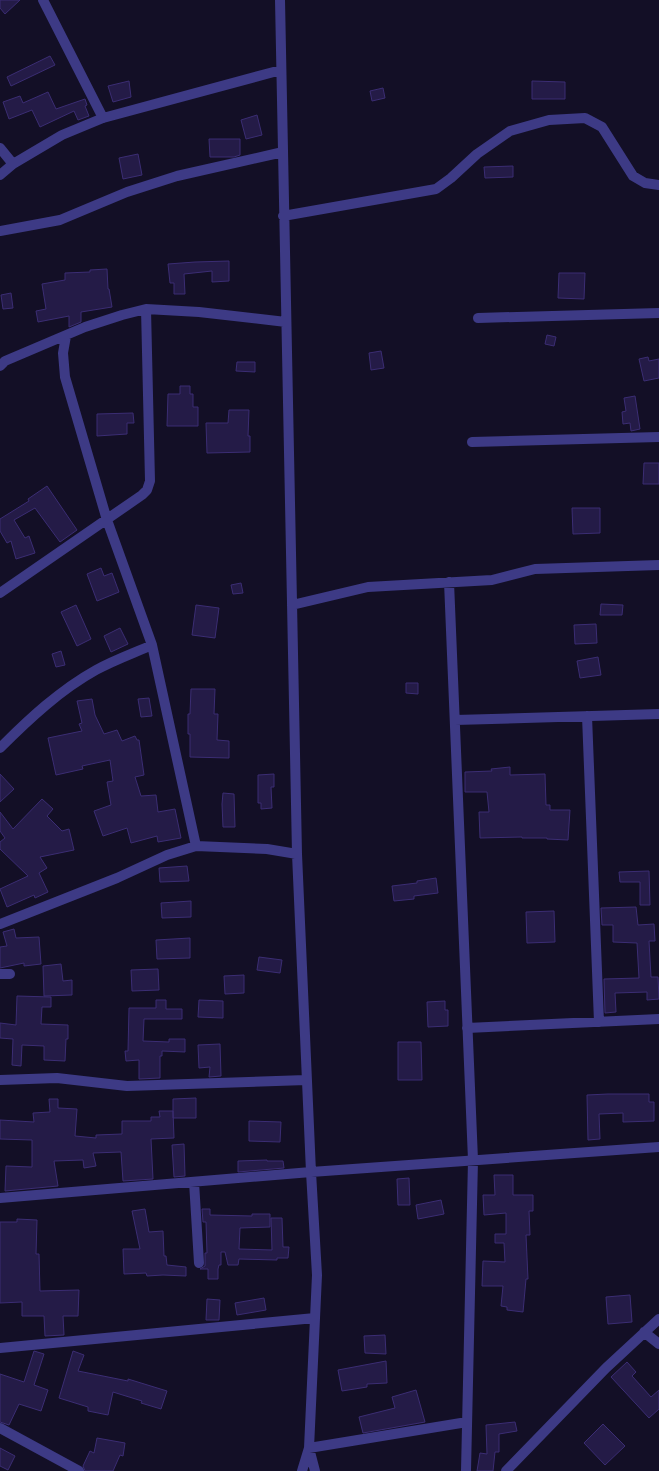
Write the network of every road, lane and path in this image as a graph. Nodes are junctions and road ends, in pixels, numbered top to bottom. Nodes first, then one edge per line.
1 (43, 0) edge
2 (280, 0) edge
3 (281, 70) junction
4 (103, 118) junction
5 (0, 148) edge
6 (282, 152) junction
7 (13, 164) junction
8 (0, 175) edge
9 (659, 185) edge
10 (284, 216) junction
11 (0, 231) edge
12 (146, 309) junction
13 (659, 313) edge
14 (478, 318) dead end
15 (286, 322) junction
16 (66, 336) junction
17 (0, 366) edge
18 (659, 437) edge
19 (472, 442) dead end
20 (106, 520) junction
21 (659, 565) edge
22 (449, 582) junction
23 (0, 593) edge
24 (292, 605) junction
25 (152, 645) junction
26 (659, 714) edge
27 (587, 716) junction
28 (455, 720) junction
29 (0, 748) edge
30 (196, 846) junction
31 (297, 854) junction
32 (0, 924) edge
33 (659, 1020) edge
34 (599, 1022) junction
35 (467, 1028) junction
36 (0, 1080) edge
37 (306, 1080) junction
38 (659, 1147) edge
39 (473, 1160) junction
40 (311, 1172) junction
41 (194, 1182) junction
42 (0, 1198) edge
43 (199, 1263) dead end
44 (315, 1318) junction
45 (659, 1319) edge
46 (644, 1332) junction
47 (659, 1344) edge
48 (0, 1348) edge
49 (467, 1422) junction
50 (0, 1428) edge
51 (309, 1448) junction
52 (79, 1471) edge
53 (302, 1471) edge
54 (315, 1471) edge
55 (466, 1471) edge
56 (506, 1471) edge

1 - 4 street
2 - 3 street
3 - 4 street
3 - 6 street
4 - 7 street
5 - 7 street
6 - 10 street
6 - 11 street
7 - 8 street
9 - 10 street
10 - 15 street
12 - 15 street
12 - 16 street
12 - 20 street
13 - 14 street
15 - 24 street
16 - 17 street
16 - 20 street
18 - 19 street
20 - 23 street
20 - 25 street
21 - 22 street
22 - 24 street
22 - 28 street
24 - 31 street
25 - 29 street
25 - 30 street
26 - 27 street
27 - 28 street
27 - 34 street
28 - 35 street
30 - 31 street
30 - 32 street
31 - 37 street
33 - 34 street
34 - 35 street
35 - 39 street
36 - 37 street
37 - 40 street
38 - 39 street
39 - 40 street
39 - 49 street
40 - 41 street
40 - 44 street
41 - 42 street
41 - 43 street
44 - 48 street
44 - 51 street
45 - 46 street
46 - 47 street
46 - 56 street
49 - 51 street
49 - 55 street
50 - 52 street
51 - 53 street
51 - 54 street

